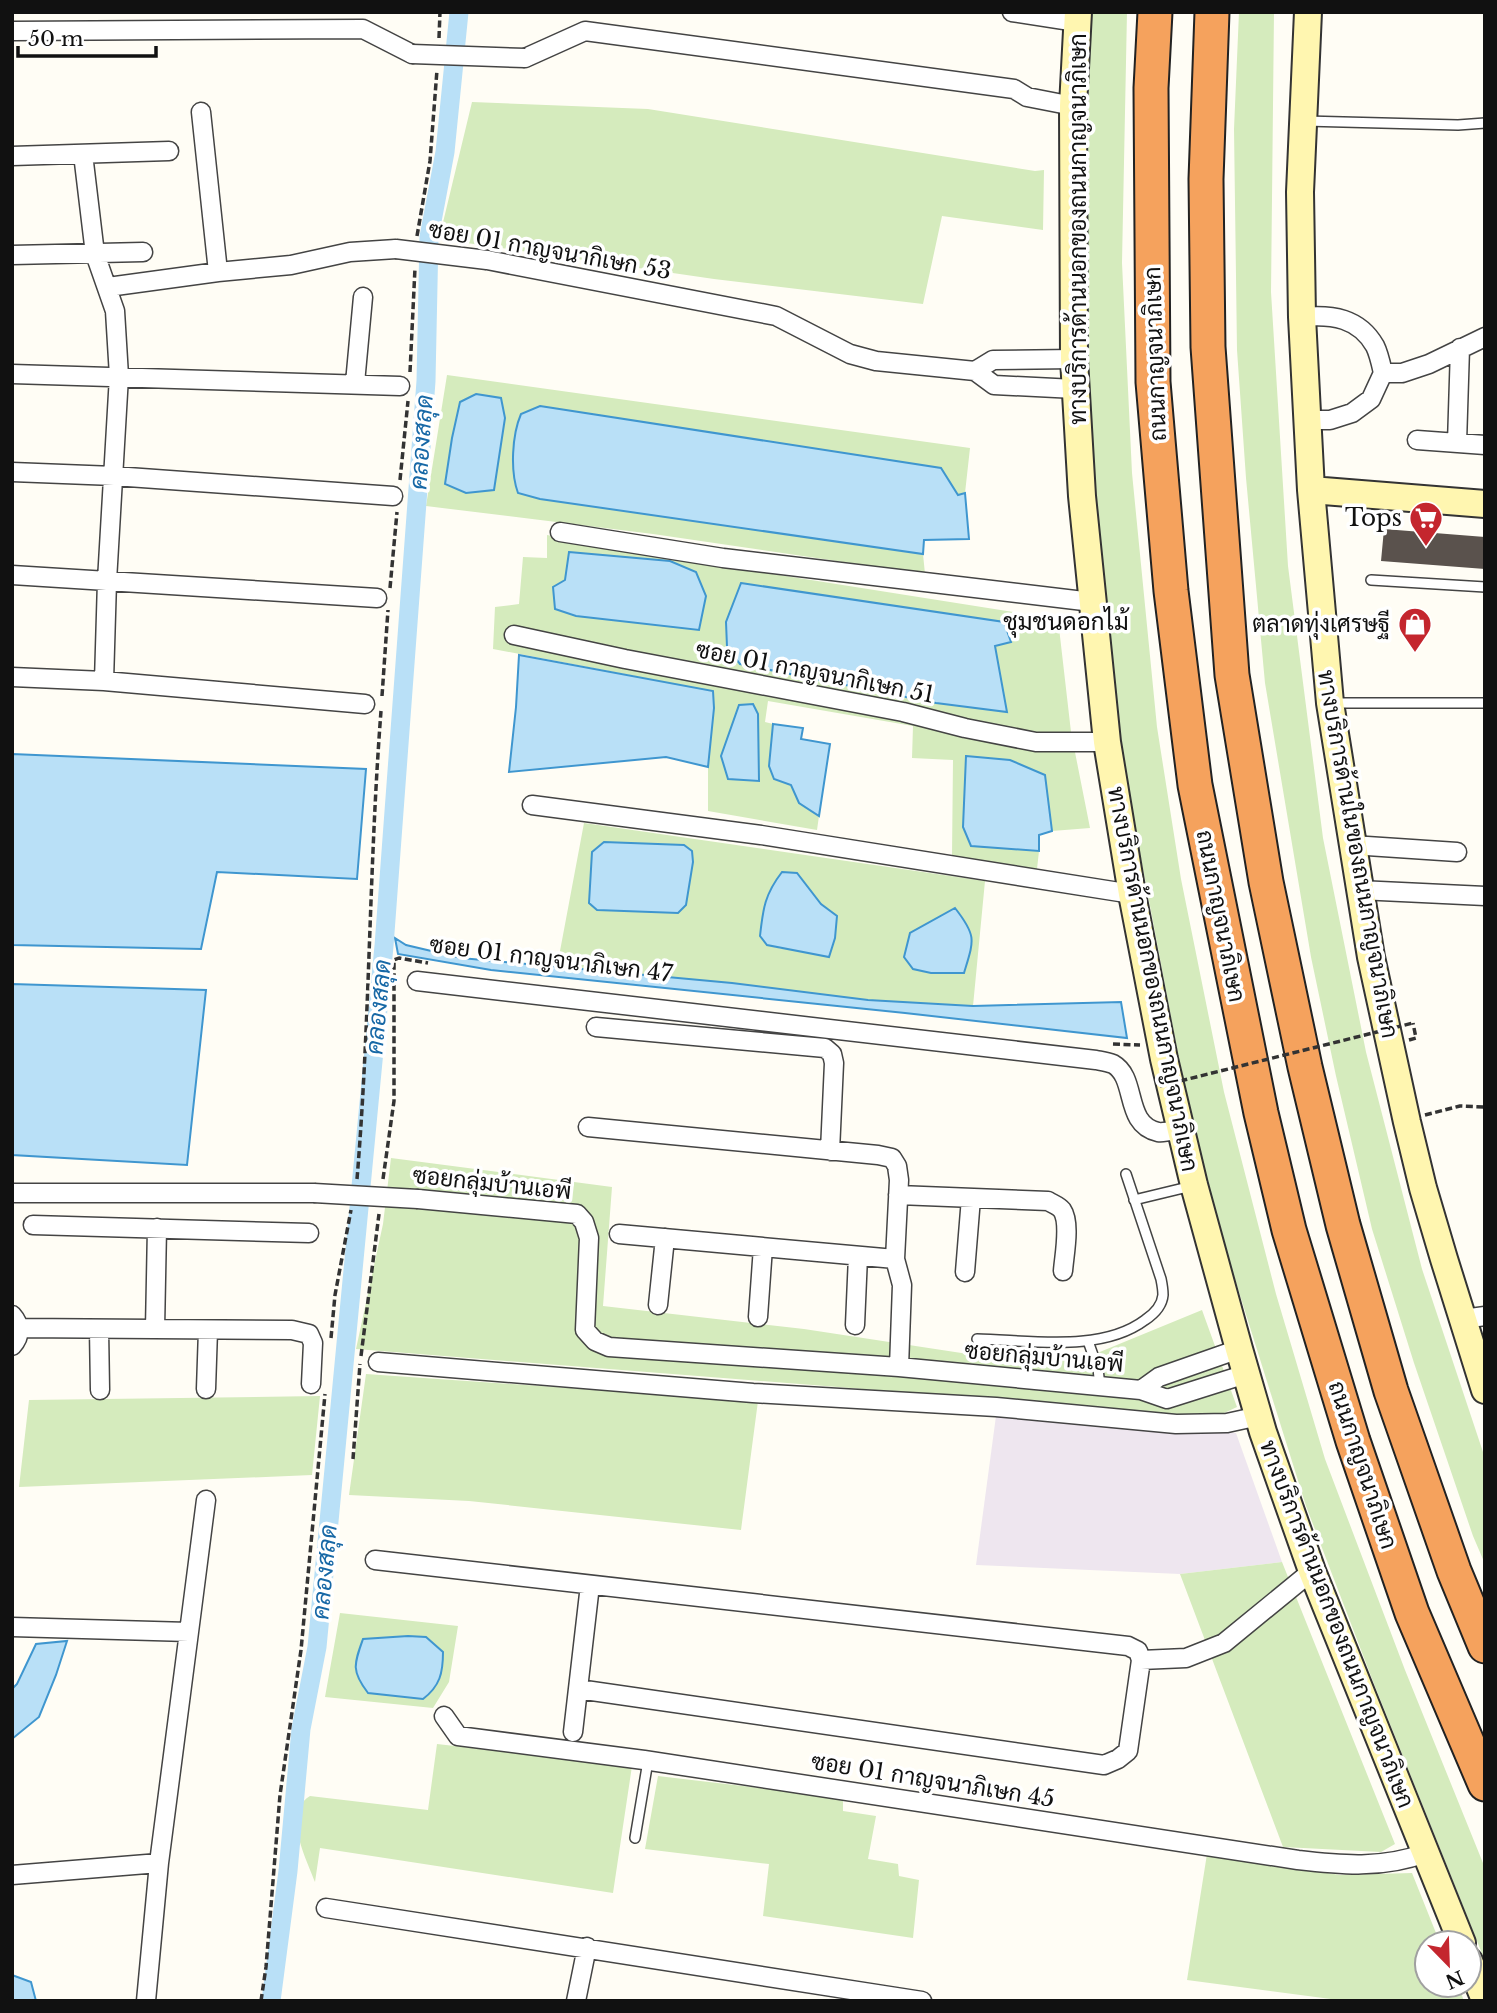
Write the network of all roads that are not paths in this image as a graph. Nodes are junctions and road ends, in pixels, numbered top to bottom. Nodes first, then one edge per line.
1 (1012, 12) edge
2 (1156, 12) edge
3 (1212, 12) edge
4 (1308, 12) edge
5 (1078, 17) edge
6 (12, 31) edge
7 (1073, 106) junction
8 (201, 112) dead end
9 (1304, 121) junction
10 (1485, 123) edge
11 (169, 151) dead end
12 (83, 154) junction
13 (12, 156) edge
14 (143, 252) dead end
15 (95, 254) junction
16 (12, 255) edge
17 (218, 272) junction
18 (107, 287) junction
19 (363, 297) dead end
20 (1302, 317) junction
21 (1485, 337) edge
22 (1460, 348) junction
23 (1074, 359) junction
24 (975, 371) junction
25 (1383, 373) junction
26 (12, 374) edge
27 (120, 376) junction
28 (355, 383) junction
29 (406, 384) road end
30 (1075, 389) junction
31 (1307, 420) junction
32 (1417, 440) dead end
33 (1457, 443) junction
34 (1485, 445) edge
35 (12, 472) edge
36 (114, 476) junction
37 (1311, 490) junction
38 (397, 497) road end
39 (1485, 504) edge
40 (560, 532) dead end
41 (12, 575) edge
42 (107, 580) junction
43 (1371, 580) dead end
44 (1485, 587) edge
45 (385, 598) road end
46 (1092, 602) junction
47 (514, 635) dead end
48 (12, 677) edge
49 (104, 681) junction
50 (1330, 703) junction
51 (1485, 703) edge
52 (365, 704) dead end
53 (1107, 742) junction
54 (532, 805) dead end
55 (1352, 845) junction
56 (1457, 852) dead end
57 (1359, 890) junction
58 (1132, 894) junction
59 (1485, 896) edge
60 (416, 981) dead end
61 (596, 1027) dead end
62 (589, 1127) dead end
63 (1181, 1129) junction
64 (830, 1151) junction
65 (1126, 1174) dead end
66 (1194, 1185) junction
67 (12, 1193) edge
68 (898, 1195) junction
69 (971, 1198) junction
70 (1135, 1200) junction
71 (33, 1225) dead end
72 (157, 1228) junction
73 (309, 1233) dead end
74 (619, 1234) dead end
75 (665, 1238) junction
76 (763, 1247) junction
77 (858, 1256) junction
78 (895, 1259) junction
79 (1063, 1271) dead end
80 (965, 1272) dead end
81 (658, 1305) dead end
82 (758, 1317) dead end
83 (1474, 1317) edge
84 (16, 1321) edge
85 (855, 1325) dead end
86 (99, 1329) junction
87 (155, 1329) junction
88 (208, 1330) junction
89 (977, 1339) dead end
90 (1088, 1341) junction
91 (12, 1346) edge
92 (378, 1362) dead end
93 (1242, 1362) junction
94 (899, 1367) junction
95 (318, 1387) road end
96 (1100, 1387) junction
97 (206, 1389) dead end
98 (100, 1390) dead end
99 (1141, 1390) junction
100 (1485, 1390) edge
101 (1259, 1416) junction
102 (206, 1500) dead end
103 (375, 1560) dead end
104 (1312, 1571) junction
105 (590, 1585) junction
106 (12, 1627) edge
107 (189, 1632) junction
108 (1485, 1646) edge
109 (1141, 1660) junction
110 (578, 1689) junction
111 (444, 1716) dead end
112 (573, 1732) dead end
113 (648, 1761) junction
114 (1485, 1784) edge
115 (635, 1838) dead end
116 (1425, 1853) junction
117 (159, 1863) junction
118 (12, 1874) edge
119 (326, 1908) dead end
120 (1456, 1929) edge
121 (587, 1947) junction
122 (146, 2001) edge
123 (576, 2001) edge
124 (922, 2001) edge

1 - 5 street
2 - 114 highway, ถนนกาญจนาภิเษก
3 - 108 highway
4 - 9 main road, ทางบริการด้านในของถนนกาญจนาภิเษก
5 - 7 main road, ทางบริการด้านนอกของถนนกาญจนาภิเษก
6 - 7 street, bridge
7 - 23 main road, ทางบริการด้านนอกของถนนกาญจนาภิเษก
8 - 17 street
9 - 10 lane
9 - 20 main road, ทางบริการด้านในของถนนกาญจนาภิเษก
11 - 12 street
12 - 13 street
12 - 15 street
14 - 15 street
15 - 16 street
15 - 18 street
17 - 18 street, ซอย 01 กาญจนากิเษก 53
17 - 24 street, ซอย 01 กาญจนากิเษก 53, bridge
18 - 27 street
19 - 28 street
20 - 25 street
20 - 31 main road, ทางบริการด้านในของถนนกาญจนาภิเษก
21 - 22 street
22 - 25 street
22 - 33 street
23 - 24 street, ซอย 01 กาญจนากิเษก 53
23 - 30 main road, ทางบริการด้านนอกของถนนกาญจนาภิเษก
24 - 30 street, ซอย 01 กาญจนากิเษก 53
25 - 31 street
26 - 27 street
27 - 28 street
27 - 36 street
28 - 29 street
30 - 46 main road, ทางบริการด้านนอกของถนนกาญจนาภิเษก
31 - 37 main road, ทางบริการด้านในของถนนกาญจนาภิเษก
32 - 33 street
33 - 34 street
35 - 36 street
36 - 38 street
36 - 42 street
37 - 39 main road
37 - 50 main road, ทางบริการด้านในของถนนกาญจนาภิเษก
40 - 46 street
41 - 42 street
42 - 45 street
42 - 49 street
43 - 44 lane
46 - 53 main road, ทางบริการด้านนอกของถนนกาญจนาภิเษก
47 - 53 street, ซอย 01 กาญจนากิเษก 51
48 - 49 street
49 - 52 street
50 - 51 lane
50 - 55 main road, ทางบริการด้านในของถนนกาญจนาภิเษก
53 - 58 main road, ทางบริการด้านนอกของถนนกาญจนาภิเษก
54 - 58 street
55 - 56 street
55 - 57 main road, ทางบริการด้านในของถนนกาญจนาภิเษก
57 - 59 street
57 - 83 main road, ทางบริการด้านในของถนนกาญจนาภิเษก
58 - 63 main road, ทางบริการด้านนอกของถนนกาญจนาภิเษก
60 - 63 street
61 - 64 street
62 - 64 street
63 - 66 main road, ทางบริการด้านนอกของถนนกาญจนาภิเษก
64 - 68 street
65 - 70 lane
66 - 70 lane
66 - 93 main road, ทางบริการด้านนอกของถนนกาญจนาภิเษก
67 - 94 street, ซอยกลุ่มบ้านเอพี, bridge
68 - 69 street
68 - 78 street
69 - 79 street
69 - 80 street
70 - 90 lane
71 - 72 street
72 - 73 street
72 - 87 street
74 - 75 street
75 - 76 street
75 - 81 street
76 - 77 street
76 - 82 street
77 - 78 street
77 - 85 street
78 - 94 street
83 - 100 main road, ทางบริการด้านในของถนนกาญจนาภิเษก
84 - 86 street
84 - 91 street
86 - 87 street
86 - 98 street
87 - 88 street
88 - 95 street
88 - 97 street
89 - 90 lane
90 - 96 lane
92 - 101 street
93 - 99 street, ซอยกลุ่มบ้านเอพี
93 - 99 street, ซอยกลุ่มบ้านเอพี
93 - 101 main road, ทางบริการด้านนอกของถนนกาญจนาภิเษก
94 - 96 street, ซอยกลุ่มบ้านเอพี
96 - 99 street, ซอยกลุ่มบ้านเอพี
101 - 104 main road, ทางบริการด้านนอกของถนนกาญจนาภิเษก
102 - 107 street
103 - 105 street
104 - 109 street
104 - 116 main road, ทางบริการด้านนอกของถนนกาญจนาภิเษก
105 - 109 street
105 - 110 street
106 - 107 street
107 - 117 street
109 - 110 street
110 - 112 street
111 - 113 street, ซอย 01 กาญจนาภิเษก 45
113 - 115 lane
113 - 116 street, ซอย 01 กาญจนาภิเษก 45
116 - 120 main road, ทางบริการด้านนอกของถนนกาญจนาภิเษก
117 - 118 street
117 - 122 street
119 - 121 street
121 - 123 street
121 - 124 street

